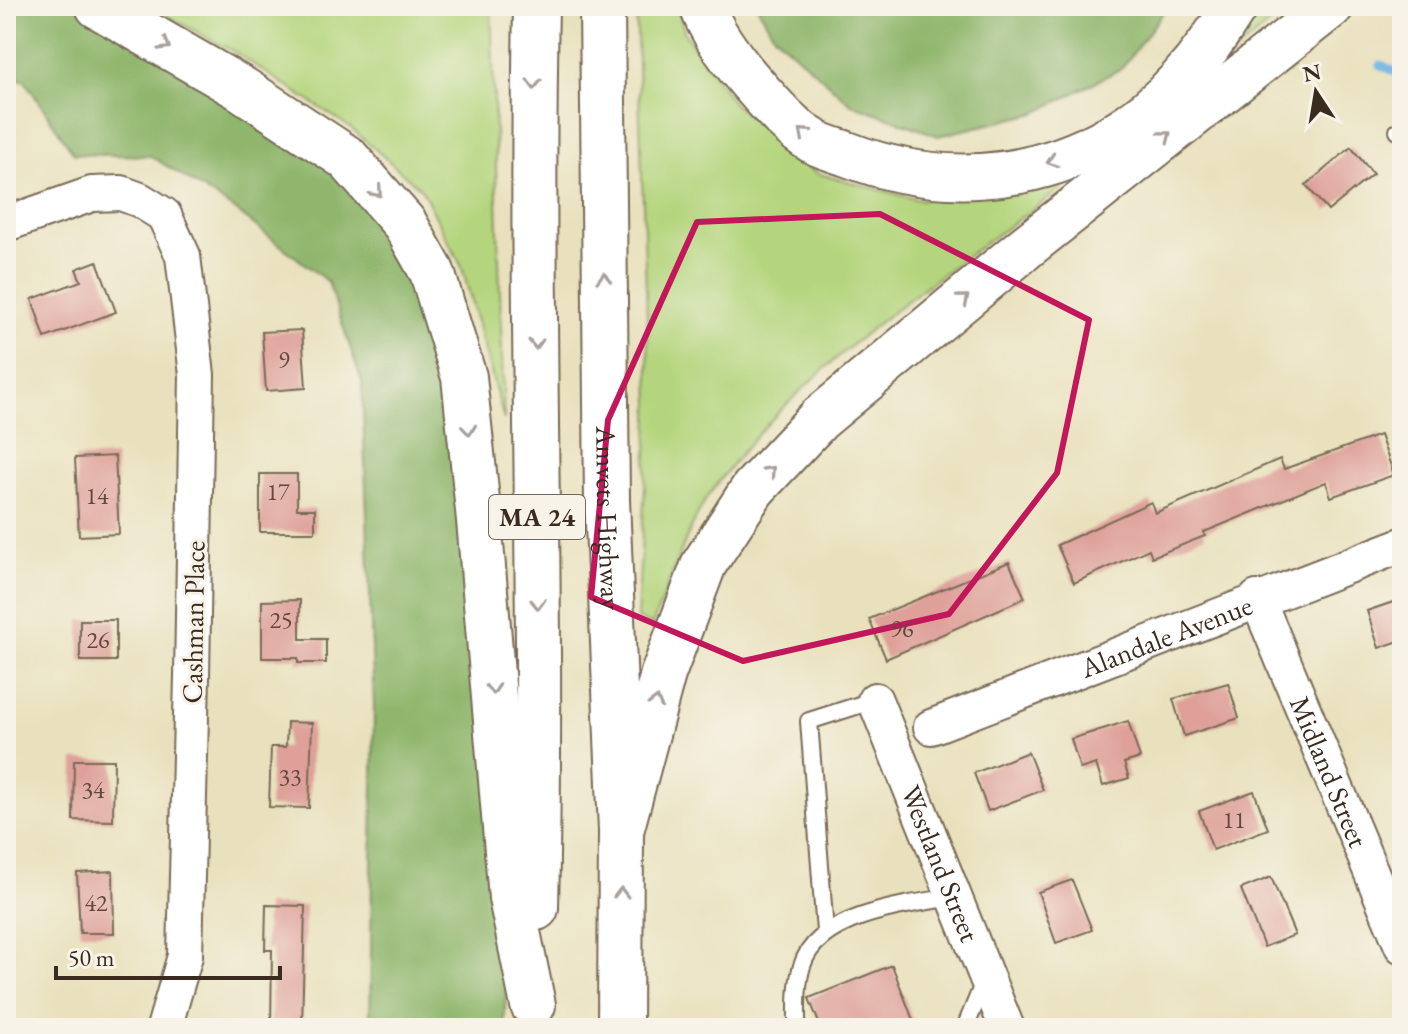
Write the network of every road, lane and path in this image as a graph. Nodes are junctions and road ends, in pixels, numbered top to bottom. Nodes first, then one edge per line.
1 (98, 6) edge
2 (536, 6) edge
3 (602, 6) edge
4 (702, 6) edge
5 (1235, 6) edge
6 (1331, 6) edge
7 (6, 224) edge
8 (1402, 545) edge
9 (1257, 598) junction
10 (875, 700) joint
11 (931, 727) dead end
12 (621, 831) junction
13 (954, 897) junction
14 (825, 932) junction
15 (1402, 946) edge
16 (986, 976) junction
17 (533, 1017) edge
18 (164, 1028) edge
19 (620, 1028) edge
20 (797, 1028) edge
21 (965, 1028) edge
22 (1007, 1028) edge

1 -> 17 highway
2 -> 17 highway, MA 24
12 -> 3 highway, Amvets Highway / MA 24
5 -> 4 highway
12 -> 6 highway
7 - 18 street, Cashman Place
8 - 9 street, Alandale Avenue
9 - 11 street, Alandale Avenue
9 - 15 street, Midland Street
10 - 13 street, Westland Street
10 - 14 lane
19 -> 12 highway, Amvets Highway / MA 24
13 - 14 lane
13 - 16 street, Westland Street
14 - 20 lane
16 - 21 lane
16 - 22 street, Westland Street

